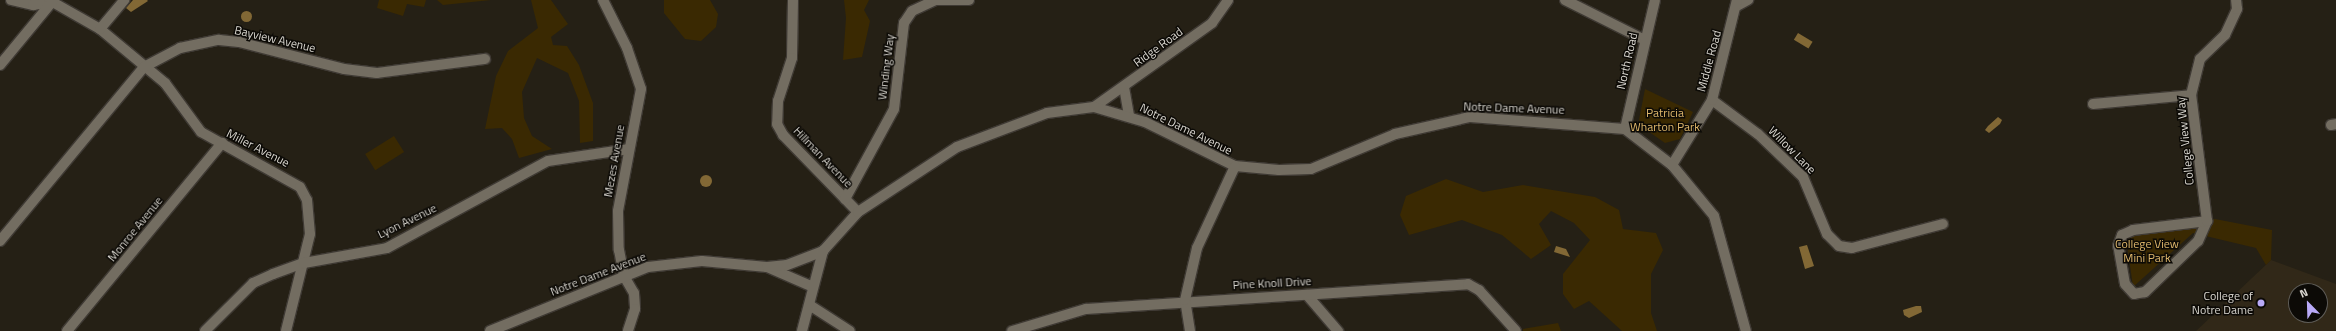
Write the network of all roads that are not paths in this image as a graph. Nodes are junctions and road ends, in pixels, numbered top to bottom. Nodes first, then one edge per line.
1 (11, 0) edge
2 (124, 0) edge
3 (603, 0) edge
4 (793, 0) edge
5 (969, 0) edge
6 (1228, 0) edge
7 (1565, 0) edge
8 (1655, 0) edge
9 (1748, 0) edge
10 (2236, 0) edge
11 (51, 1) edge
12 (1737, 3) edge
13 (100, 29) junction
14 (1646, 40) junction
15 (485, 59) dead end
16 (0, 65) edge
17 (144, 67) junction
18 (1124, 87) junction
19 (2191, 95) junction
20 (1712, 100) junction
21 (2093, 104) dead end
22 (1094, 107) junction
23 (1129, 116) junction
24 (1624, 129) junction
25 (222, 143) junction
26 (629, 148) junction
27 (1235, 166) junction
28 (1672, 166) junction
29 (845, 199) junction
30 (858, 212) junction
31 (2207, 221) junction
32 (1943, 224) dead end
33 (0, 241) edge
34 (823, 251) junction
35 (304, 263) junction
36 (767, 267) junction
37 (624, 276) junction
38 (813, 287) junction
39 (1306, 295) junction
40 (1185, 300) junction
41 (811, 306) junction
42 (1746, 330) edge
43 (67, 331) edge
44 (205, 331) edge
45 (286, 331) edge
46 (490, 331) edge
47 (628, 331) edge
48 (802, 331) edge
49 (850, 331) edge
50 (1012, 331) edge
51 (1190, 331) edge
52 (1338, 331) edge
53 (1516, 331) edge

1 - 11 street
2 - 13 street
3 - 26 street, Mezes Avenue
4 - 29 street, Hillman Avenue
5 - 29 street, Winding Way
6 - 18 street, Ridge Road
7 - 14 street
8 - 14 street, North Road
9 - 12 street
10 - 19 street, College View Way
11 - 13 street, Miller Avenue
11 - 16 street
12 - 20 street, Middle Road
13 - 17 street, Miller Avenue
14 - 24 street, North Road
15 - 17 street, Bayview Avenue
17 - 25 street, Miller Avenue
17 - 33 street, Bayview Avenue
18 - 22 street, Ridge Road
18 - 23 street, Notre Dame Avenue
19 - 21 street
19 - 31 street, College View Way
20 - 28 street, Middle Road
20 - 32 street, Willow Lane
22 - 23 street, Notre Dame Avenue
22 - 30 street, Notre Dame Avenue
23 - 27 street, Notre Dame Avenue
24 - 27 street, Notre Dame Avenue
24 - 28 street
25 - 35 street, Miller Avenue
25 - 43 street, Monroe Avenue
26 - 35 street, Lyon Avenue
26 - 37 street, Mezes Avenue
27 - 40 street
28 - 42 street
29 - 30 street, Hillman Avenue
30 - 34 street, Notre Dame Avenue
31 - 31 street
34 - 36 street, Notre Dame Avenue
34 - 38 street
35 - 44 street, Lyon Avenue
35 - 45 street, Miller Avenue
36 - 37 street, Notre Dame Avenue
36 - 38 street, Notre Dame Avenue
37 - 46 street, Notre Dame Avenue
37 - 47 street, Mezes Avenue
38 - 41 street
39 - 40 street, Pine Knoll Drive
39 - 52 street
39 - 53 street, Pine Knoll Drive
40 - 50 street, Pine Knoll Drive
40 - 51 street
41 - 48 street
41 - 49 street

